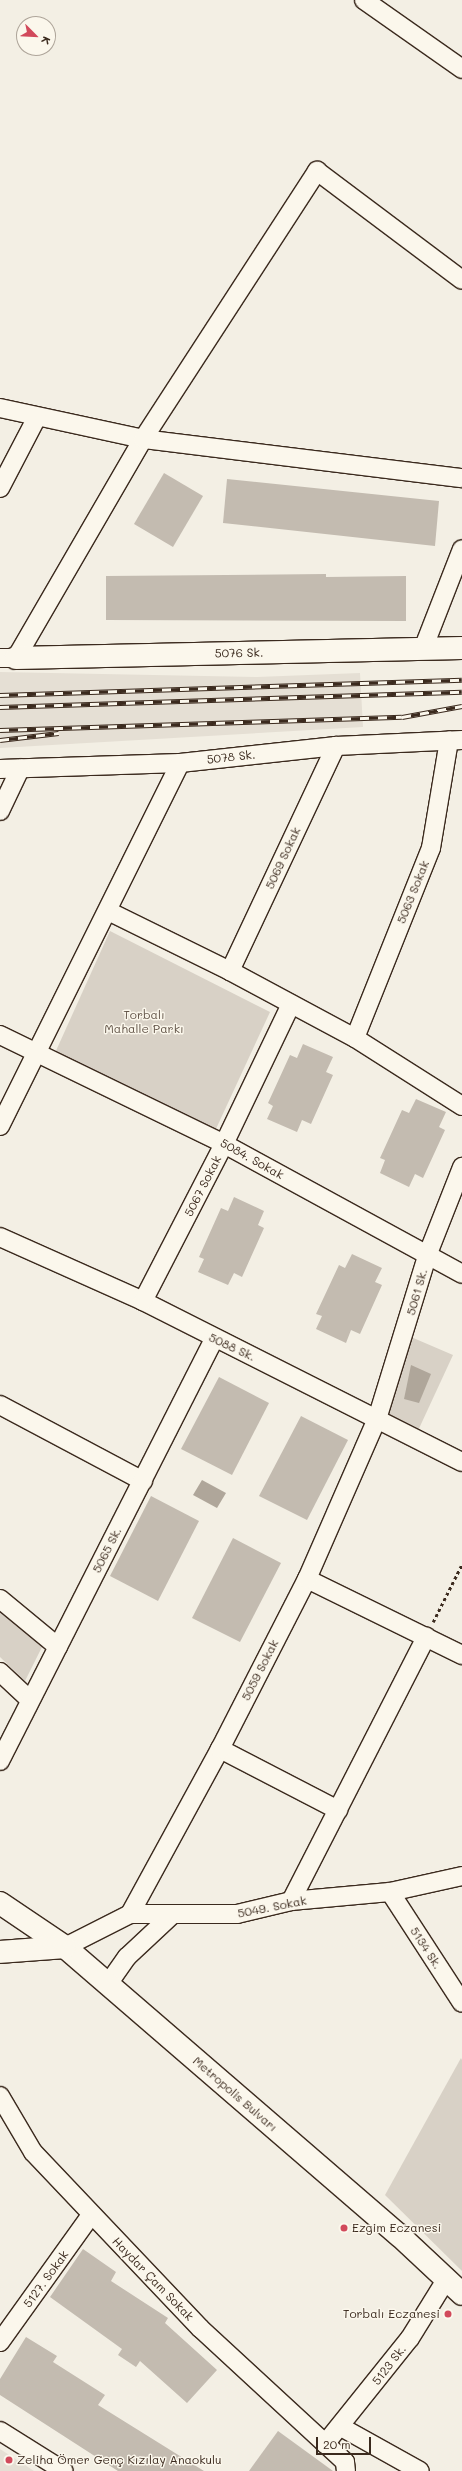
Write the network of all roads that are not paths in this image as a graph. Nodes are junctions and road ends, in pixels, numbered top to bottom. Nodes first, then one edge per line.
1 (364, 0) edge
2 (462, 69) edge
3 (462, 280) edge
4 (0, 408) edge
5 (37, 417) junction
6 (143, 439) junction
7 (462, 478) edge
8 (0, 488) edge
9 (462, 549) edge
10 (462, 648) edge
11 (423, 649) junction
12 (8, 658) edge
13 (455, 740) edge
14 (336, 746) junction
15 (180, 763) junction
16 (0, 769) edge
17 (20, 769) junction
18 (0, 811) edge
19 (108, 911) junction
20 (230, 971) junction
21 (291, 1004) junction
22 (0, 1035) edge
23 (354, 1038) junction
24 (38, 1054) junction
25 (462, 1106) edge
26 (0, 1126) edge
27 (224, 1144) junction
28 (462, 1167) edge
29 (0, 1237) edge
30 (427, 1256) junction
31 (462, 1274) edge
32 (143, 1301) junction
33 (214, 1339) junction
34 (0, 1405) edge
35 (376, 1419) junction
36 (462, 1462) edge
37 (142, 1481) junction
38 (307, 1579) junction
39 (0, 1599) edge
40 (426, 1637) junction
41 (58, 1646) junction
42 (462, 1655) edge
43 (0, 1672) edge
44 (30, 1700) junction
45 (220, 1749) junction
46 (0, 1761) edge
47 (338, 1810) junction
48 (462, 1876) edge
49 (390, 1892) junction
50 (291, 1901) junction
51 (0, 1902) edge
52 (130, 1914) junction
53 (173, 1914) junction
54 (65, 1947) junction
55 (0, 1952) edge
56 (108, 1984) junction
57 (462, 2003) edge
58 (0, 2096) edge
59 (91, 2215) junction
60 (454, 2287) edge
61 (0, 2342) edge
62 (340, 2427) junction
63 (0, 2431) edge
64 (325, 2444) junction
65 (64, 2471) edge
66 (346, 2471) edge
67 (420, 2471) edge

1 - 2 street
3 - 6 street
4 - 5 street
5 - 6 street
5 - 8 street
6 - 7 street
6 - 12 street
9 - 11 street
10 - 11 main road, 5076 Sk.
11 - 12 main road, 5076 Sk.
13 - 14 street, 5078 Sk.
13 - 23 street, 5063 Sokak
14 - 15 street, 5078 Sk.
14 - 20 street, 5069 Sokak
15 - 17 street, 5078 Sk.
15 - 19 street
16 - 17 street, 5078 Sk.
17 - 18 street
19 - 20 street
19 - 24 street
20 - 21 street
21 - 23 street
21 - 27 street, 5067 Sokak
22 - 24 street, 5084. Sokak
23 - 25 street
24 - 26 street
24 - 27 street, 5084. Sokak
27 - 30 street, 5084. Sokak
27 - 32 street, 5067 Sokak
28 - 30 street, 5061 Sk.
29 - 32 street, 5088 Sk.
30 - 31 street, 5084. Sokak
30 - 35 street, 5061 Sk.
32 - 33 street, 5088 Sk.
33 - 35 street, 5088 Sk.
33 - 37 street, 5065 Sk.
34 - 37 street
35 - 36 street, 5088 Sk.
35 - 38 street, 5059 Sokak
37 - 41 street, 5065 Sk.
38 - 40 street
38 - 45 street, 5059 Sokak
39 - 41 street
40 - 42 street
40 - 47 street
41 - 44 street, 5065 Sk.
43 - 44 street
44 - 46 street, 5065 Sk.
45 - 47 street
45 - 52 street, 5059 Sokak
47 - 50 street
48 - 49 street, 5049. Sokak
49 - 50 street, 5049. Sokak
49 - 57 street, 5134 Sk.
50 - 53 street, 5049. Sokak
51 - 54 main road, Metropolis Bulvarı
52 - 53 street, 5049. Sokak
52 - 54 street, 5049. Sokak
53 - 56 street
54 - 55 main road
54 - 56 main road, Metropolis Bulvarı
56 - 60 main road, Metropolis Bulvarı
58 - 59 street, Haydar Çam Sokak
59 - 61 street, 5127. Sokak
59 - 64 street, Haydar Çam Sokak
60 - 62 street, 5123 Sk.
62 - 64 street, 5123 Sk.
62 - 67 street
63 - 65 street
64 - 66 street, Haydar Çam Sokak

